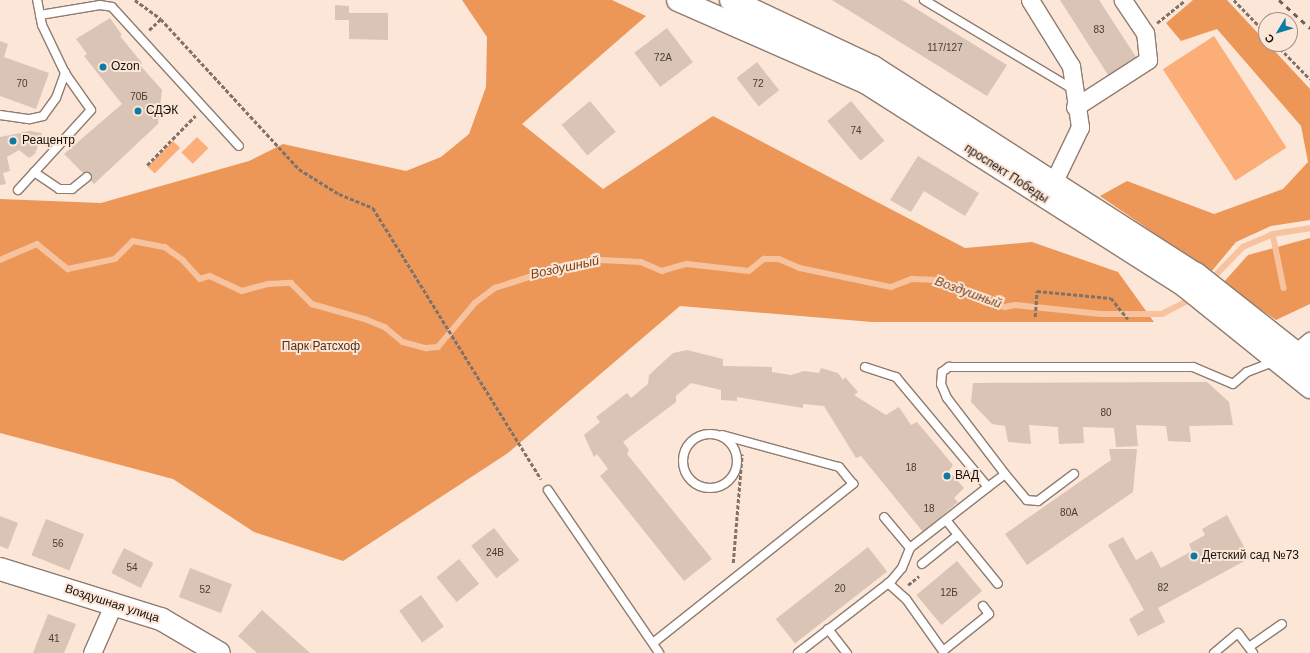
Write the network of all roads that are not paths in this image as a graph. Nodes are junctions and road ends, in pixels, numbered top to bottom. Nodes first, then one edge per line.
1 (37, 0) edge
2 (678, 0) edge
3 (924, 0) edge
4 (1030, 0) edge
5 (1123, 0) edge
6 (735, 1) edge
7 (40, 14) junction
8 (65, 72) junction
9 (1074, 89) junction
10 (1076, 107) junction
11 (0, 115) edge
12 (239, 146) dead end
13 (34, 172) junction
14 (87, 177) dead end
15 (18, 190) dead end
16 (1049, 190) junction
17 (1299, 354) edge
18 (865, 368) dead end
19 (1310, 387) edge
20 (722, 435) junction
21 (1005, 474) junction
22 (1074, 474) dead end
23 (988, 487) junction
24 (548, 490) road end
25 (884, 517) dead end
26 (946, 520) junction
27 (958, 535) junction
28 (910, 548) junction
29 (922, 564) road end
30 (0, 569) edge
31 (888, 583) junction
32 (998, 584) dead end
33 (114, 603) junction
34 (983, 606) dead end
35 (1282, 624) dead end
36 (828, 629) junction
37 (653, 643) junction
38 (1251, 650) edge
39 (92, 653) edge
40 (218, 653) edge
41 (659, 653) edge
42 (798, 653) edge
43 (847, 653) edge
44 (1214, 653) edge

1 - 7 lane
2 - 16 main road, проспект Победы
3 - 9 lane
4 - 9 street
5 - 10 street
6 - 16 main road, проспект Победы
7 - 8 lane
7 - 12 lane
8 - 11 lane
8 - 13 lane
9 - 10 street
10 - 16 street
13 - 14 lane
13 - 15 lane
16 - 17 main road, проспект Победы
17 - 19 main road, проспект Победы
17 - 21 lane
18 - 23 lane
20 - 20 lane
20 - 37 lane
21 - 22 lane
21 - 23 lane
23 - 26 lane
24 - 37 lane
25 - 28 lane
26 - 27 lane
26 - 28 lane
27 - 29 lane
27 - 32 lane
28 - 31 lane
30 - 33 main road, Воздушная улица
31 - 34 lane
31 - 36 lane
33 - 39 street
33 - 40 main road, Воздушная улица
35 - 38 lane
36 - 42 lane
36 - 43 lane
37 - 41 lane
38 - 44 lane

